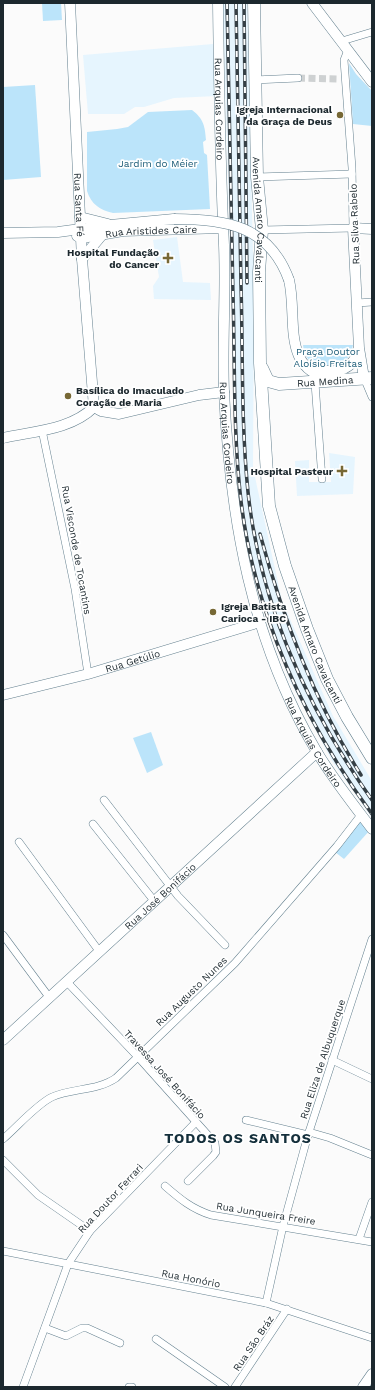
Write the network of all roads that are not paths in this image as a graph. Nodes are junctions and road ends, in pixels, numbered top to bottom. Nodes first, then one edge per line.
1 (70, 3) edge
2 (218, 3) edge
3 (254, 3) edge
4 (312, 3) edge
5 (372, 32) edge
6 (342, 41) junction
7 (348, 50) junction
8 (298, 78) tunnel mouth
9 (254, 80) junction
10 (372, 82) edge
11 (352, 174) junction
12 (257, 177) junction
13 (80, 217) junction
14 (110, 225) junction
15 (222, 228) junction
16 (353, 228) junction
17 (372, 229) edge
18 (262, 230) junction
19 (85, 231) junction
20 (3, 233) edge
21 (102, 235) junction
22 (82, 259) junction
23 (372, 302) edge
24 (357, 303) junction
25 (359, 348) junction
26 (260, 363) junction
27 (304, 364) junction
28 (368, 378) edge
29 (341, 380) junction
30 (315, 383) junction
31 (279, 384) junction
32 (224, 392) junction
33 (372, 396) edge
34 (94, 407) junction
35 (263, 410) junction
36 (42, 430) junction
37 (266, 436) junction
38 (3, 438) edge
39 (265, 454) junction
40 (322, 479) dead end
41 (274, 484) junction
42 (274, 524) junction
43 (260, 622) junction
44 (88, 674) junction
45 (3, 695) edge
46 (317, 752) junction
47 (372, 758) edge
48 (104, 800) dead end
49 (361, 815) junction
50 (93, 824) dead end
51 (372, 829) edge
52 (19, 842) dead end
53 (171, 888) junction
54 (155, 902) junction
55 (3, 935) edge
56 (372, 939) edge
57 (225, 945) dead end
58 (99, 951) junction
59 (370, 951) edge
60 (67, 982) junction
61 (49, 997) junction
62 (3, 1040) edge
63 (138, 1057) junction
64 (332, 1060) junction
65 (372, 1079) edge
66 (246, 1120) dead end
67 (195, 1123) junction
68 (309, 1134) junction
69 (3, 1139) edge
70 (372, 1154) edge
71 (3, 1160) edge
72 (188, 1181) dead end
73 (165, 1186) dead end
74 (372, 1202) edge
75 (283, 1226) junction
76 (90, 1232) junction
77 (359, 1239) junction
78 (372, 1242) edge
79 (3, 1251) edge
80 (68, 1264) junction
81 (266, 1303) junction
82 (287, 1309) junction
83 (45, 1328) junction
84 (156, 1338) dead end
85 (372, 1338) edge
86 (120, 1343) dead end
87 (372, 1374) edge
88 (24, 1387) edge
89 (129, 1387) edge
90 (132, 1387) edge
91 (225, 1387) edge
92 (235, 1387) edge
93 (363, 1387) edge

1 - 13 street, Rua Santa Fé
2 - 15 street, Rua Arquias Cordeiro
3 - 9 main road, Avenida Amaro Cavalcanti
4 - 6 street
5 - 6 street
6 - 7 street
7 - 10 street
7 - 11 street, Rua Silva Rabelo
8 - 9 street
9 - 12 main road, Avenida Amaro Cavalcanti
11 - 12 street
11 - 16 street, Rua Silva Rabelo
12 - 18 main road, Avenida Amaro Cavalcanti
13 - 14 street
13 - 19 street, Rua Santa Fé
14 - 19 street
14 - 27 street, bridge
15 - 21 street, Rua Aristides Caire
15 - 32 street, Rua Arquias Cordeiro
16 - 17 street
16 - 18 street
16 - 24 street, Rua Silva Rabelo
18 - 26 main road, Avenida Amaro Cavalcanti
19 - 20 street, Rua Aristides Caire
19 - 21 street, Rua Aristides Caire
19 - 22 street, Rua Santa Fé
21 - 22 street
22 - 34 street, Rua Santa Fé
23 - 24 street
24 - 25 street, Rua Silva Rabelo
25 - 27 street
25 - 28 street, Rua Silva Rabelo
26 - 31 main road
26 - 35 main road, Avenida Amaro Cavalcanti
27 - 29 street
28 - 29 main road, Rua Medina
28 - 33 street, Rua Silva Rabelo
29 - 30 main road, Rua Medina
30 - 31 main road, Rua Medina
30 - 40 street
31 - 35 main road
32 - 34 street
32 - 43 street, Rua Arquias Cordeiro
34 - 36 street
35 - 37 main road, Avenida Amaro Cavalcanti
36 - 38 street
36 - 44 street, Rua Visconde de Tocantins
37 - 39 main road, Avenida Amaro Cavalcanti
37 - 41 main road, Avenida Amaro Cavalcanti
39 - 41 main road
39 - 42 main road, Avenida Amaro Cavalcanti
41 - 42 main road, Avenida Amaro Cavalcanti
42 - 47 main road, Avenida Amaro Cavalcanti
43 - 44 street, Rua Getúlio
43 - 46 street, Rua Arquias Cordeiro
44 - 45 street, Rua Getúlio
46 - 49 street, Rua Arquias Cordeiro
46 - 53 street, Rua José Bonifácio
48 - 53 street
49 - 51 street, Rua Arquias Cordeiro
49 - 63 street, Rua Augusto Nunes
50 - 54 street
52 - 58 street
53 - 54 street, Rua José Bonifácio
53 - 57 street
54 - 58 street, Rua José Bonifácio
55 - 61 street
56 - 59 street, Rua Eliza de Albuquerque
58 - 60 street, Rua José Bonifácio
59 - 64 street, Rua Eliza de Albuquerque
60 - 61 street, Rua José Bonifácio
60 - 63 street, Travessa José Bonifácio
61 - 62 street, Rua José Bonifácio
63 - 67 street, Travessa José Bonifácio
63 - 69 street, Rua Augusto Nunes
64 - 65 street
64 - 68 street, Rua Eliza de Albuquerque
66 - 68 street
67 - 72 street, Travessa José Bonifácio
67 - 76 street, Rua Doutor Ferrari
68 - 70 street
68 - 75 street, Rua Eliza de Albuquerque
71 - 76 street
73 - 75 street, Rua Junqueira Freire
74 - 77 street
75 - 77 street, Rua Junqueira Freire
75 - 81 street, Rua Eliza de Albuquerque
76 - 80 street, Rua Doutor Ferrari
77 - 78 street, Rua Junqueira Freire
79 - 80 street, Rua Honório
80 - 81 street, Rua Honório
80 - 83 street, Rua Doutor Ferrari
81 - 82 street, Rua Honório
82 - 85 street, Rua Honório
82 - 92 street, Rua São Bráz
83 - 86 street
83 - 88 street, Rua Doutor Ferrari
84 - 91 street
87 - 93 street
89 - 90 street

